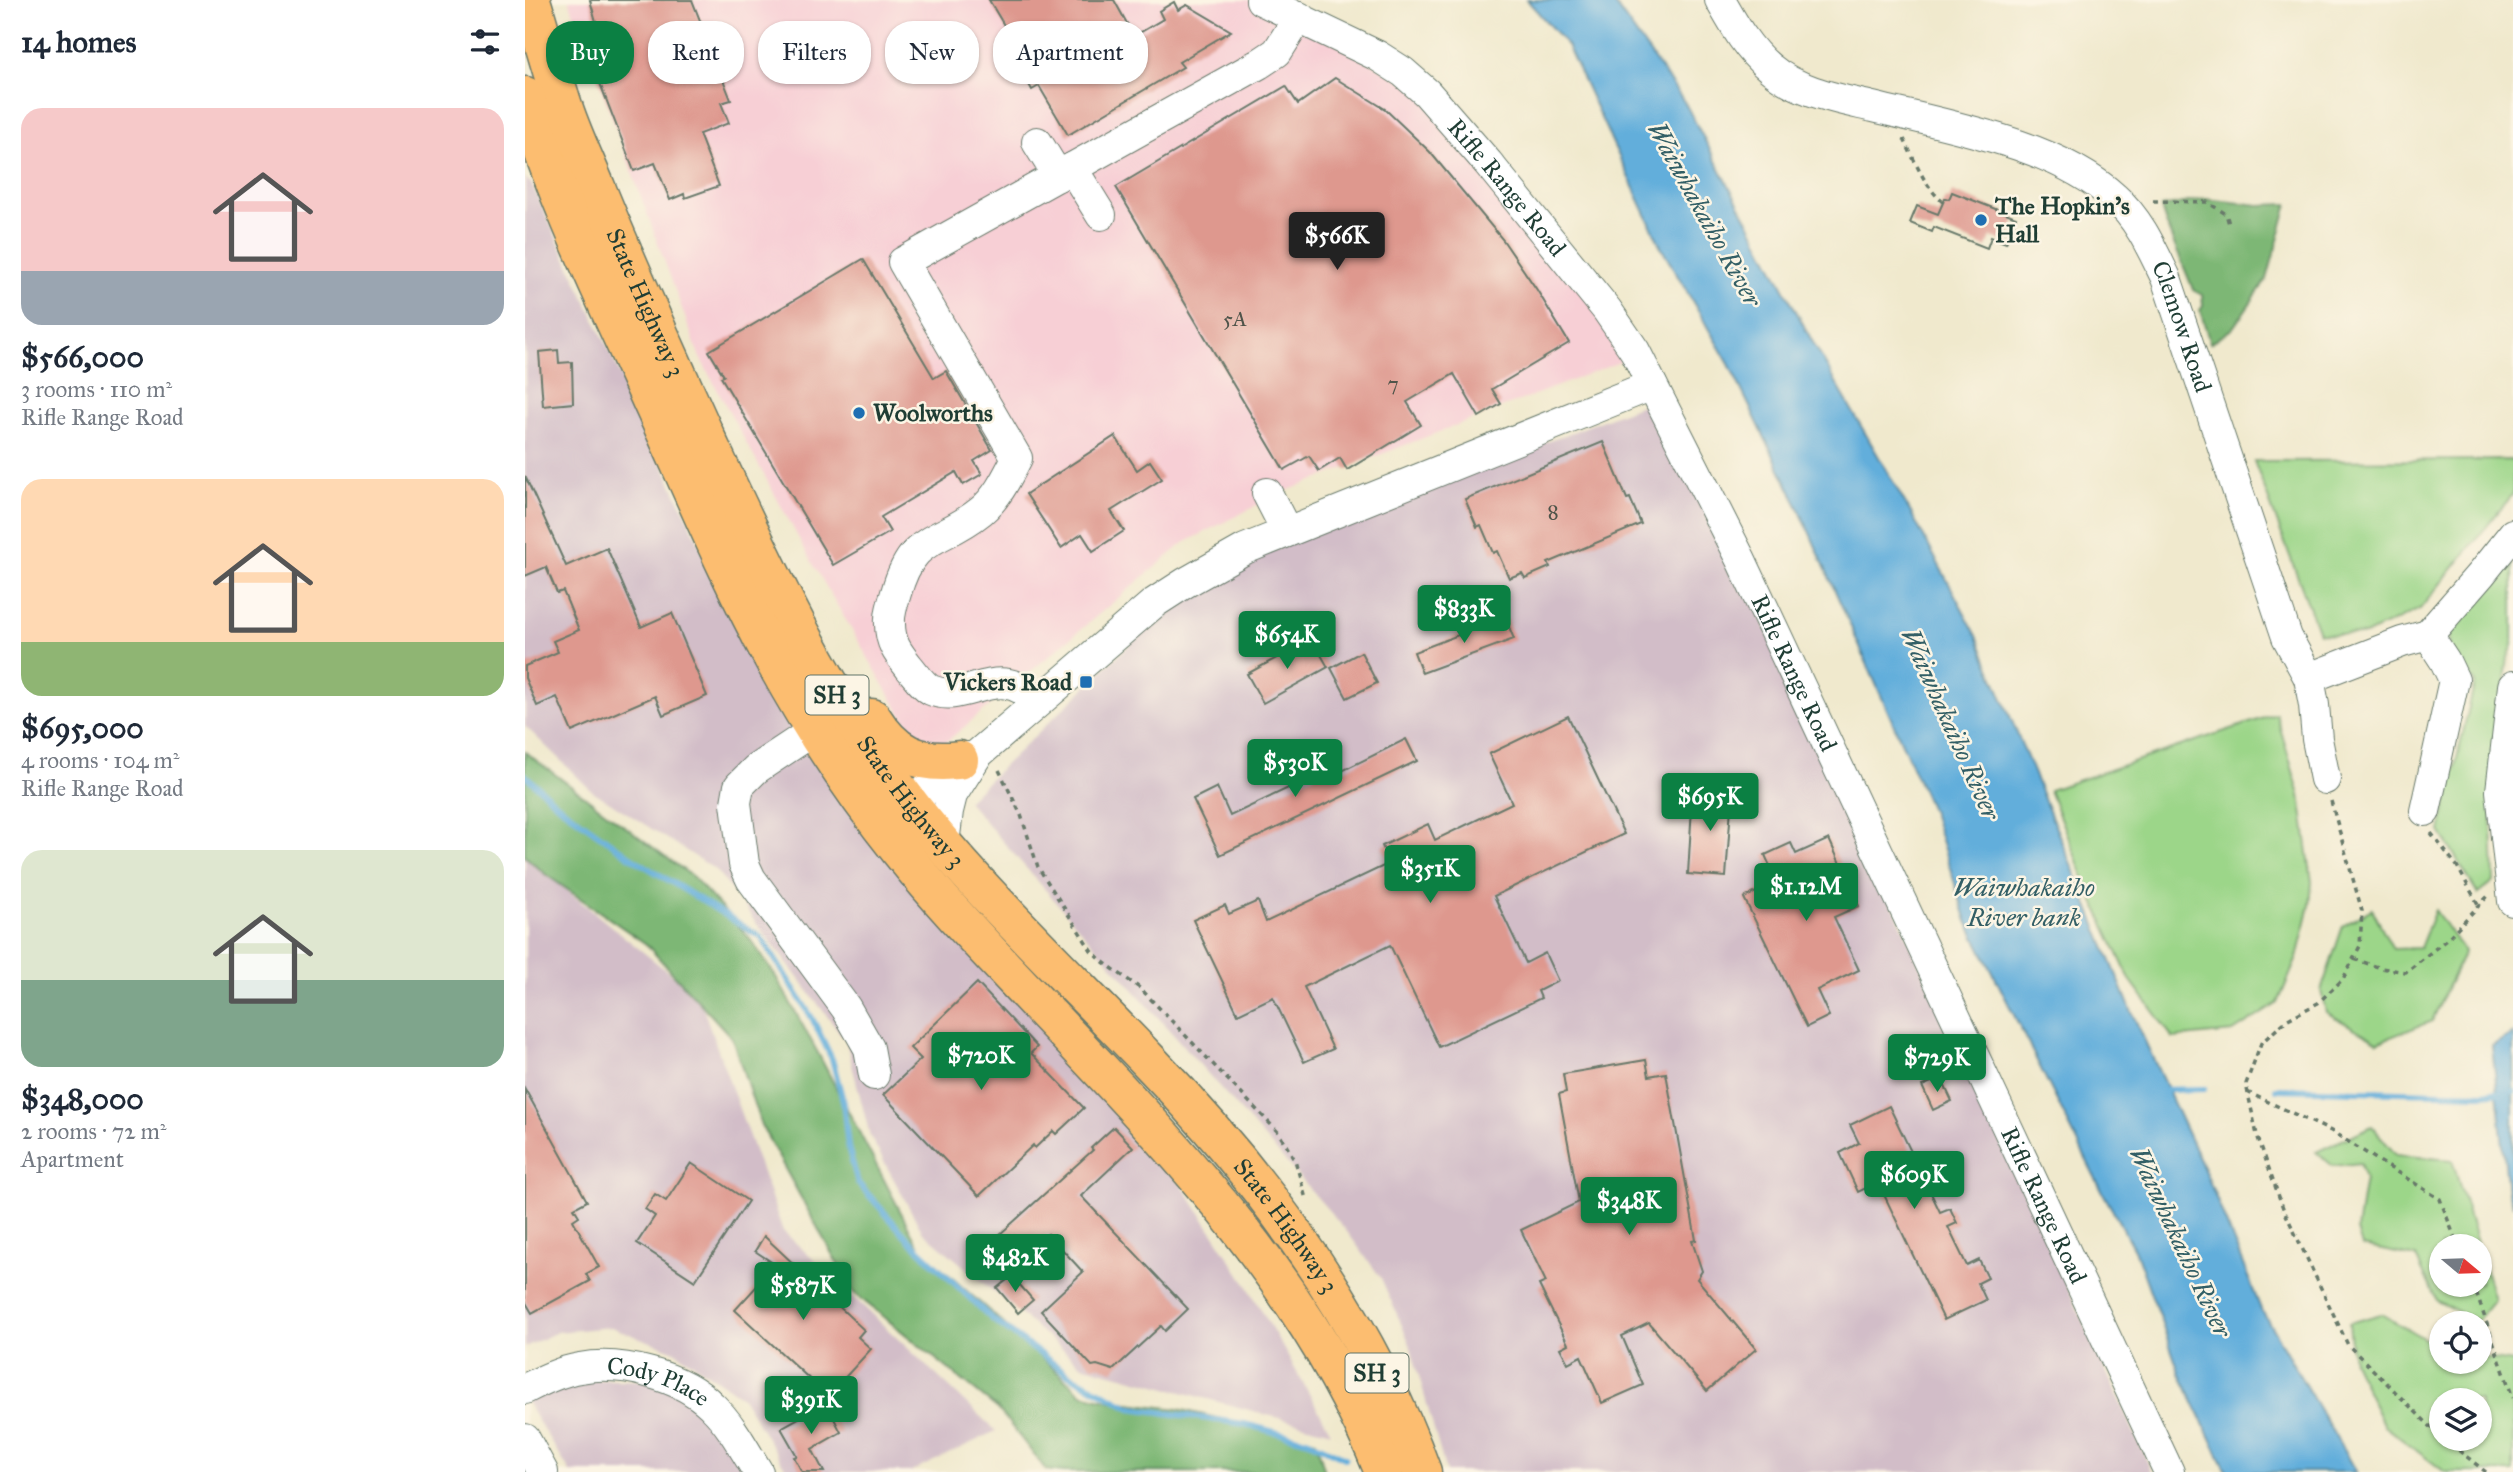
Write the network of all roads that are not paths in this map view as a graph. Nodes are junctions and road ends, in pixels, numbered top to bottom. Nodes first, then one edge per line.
1 (531, 0) edge
2 (1261, 0) edge
3 (1720, 0) edge
4 (1299, 18) junction
5 (537, 114) edge
6 (1037, 142) dead end
7 (1065, 172) junction
8 (1101, 215) dead end
9 (1652, 384) junction
10 (1267, 493) dead end
11 (1287, 532) junction
12 (2513, 534) edge
13 (786, 606) junction
14 (2428, 635) junction
15 (2309, 678) junction
16 (834, 691) junction
17 (2512, 692) edge
18 (1036, 702) junction
19 (811, 724) junction
20 (979, 760) junction
21 (2325, 779) road end
22 (914, 808) junction
23 (2425, 811) road end
24 (944, 844) junction
25 (902, 854) junction
26 (2512, 888) edge
27 (874, 1075) dead end
28 (525, 1389) edge
29 (525, 1439) edge
30 (544, 1472) edge
31 (758, 1472) edge
32 (1384, 1472) edge
33 (1422, 1472) edge
34 (2169, 1472) edge

1 - 5 highway, State Highway 3 / SH 3
2 - 4 street, Rifle Range Road
3 - 15 street, Clemow Road
4 - 7 street
4 - 9 street, Rifle Range Road
5 - 13 highway, State Highway 3 / SH 3
5 - 19 highway, State Highway 3 / SH 3
6 - 7 street
7 - 8 street
7 - 18 street
9 - 11 street
9 - 34 street, Rifle Range Road
10 - 11 street
11 - 18 street
12 - 14 street
13 - 16 highway, State Highway 3 / SH 3
13 - 20 highway
14 - 15 street
14 - 23 street
15 - 21 street, Clemow Road
16 - 19 street
16 - 22 highway, State Highway 3 / SH 3
17 - 26 street
18 - 20 street
19 - 25 highway, State Highway 3 / SH 3
19 - 27 street
20 - 22 street
20 - 24 street
22 - 24 highway, State Highway 3 / SH 3
22 - 25 street
24 - 33 highway, State Highway 3 / SH 3
25 - 32 highway, State Highway 3 / SH 3
28 - 31 street, Cody Place
29 - 30 street

